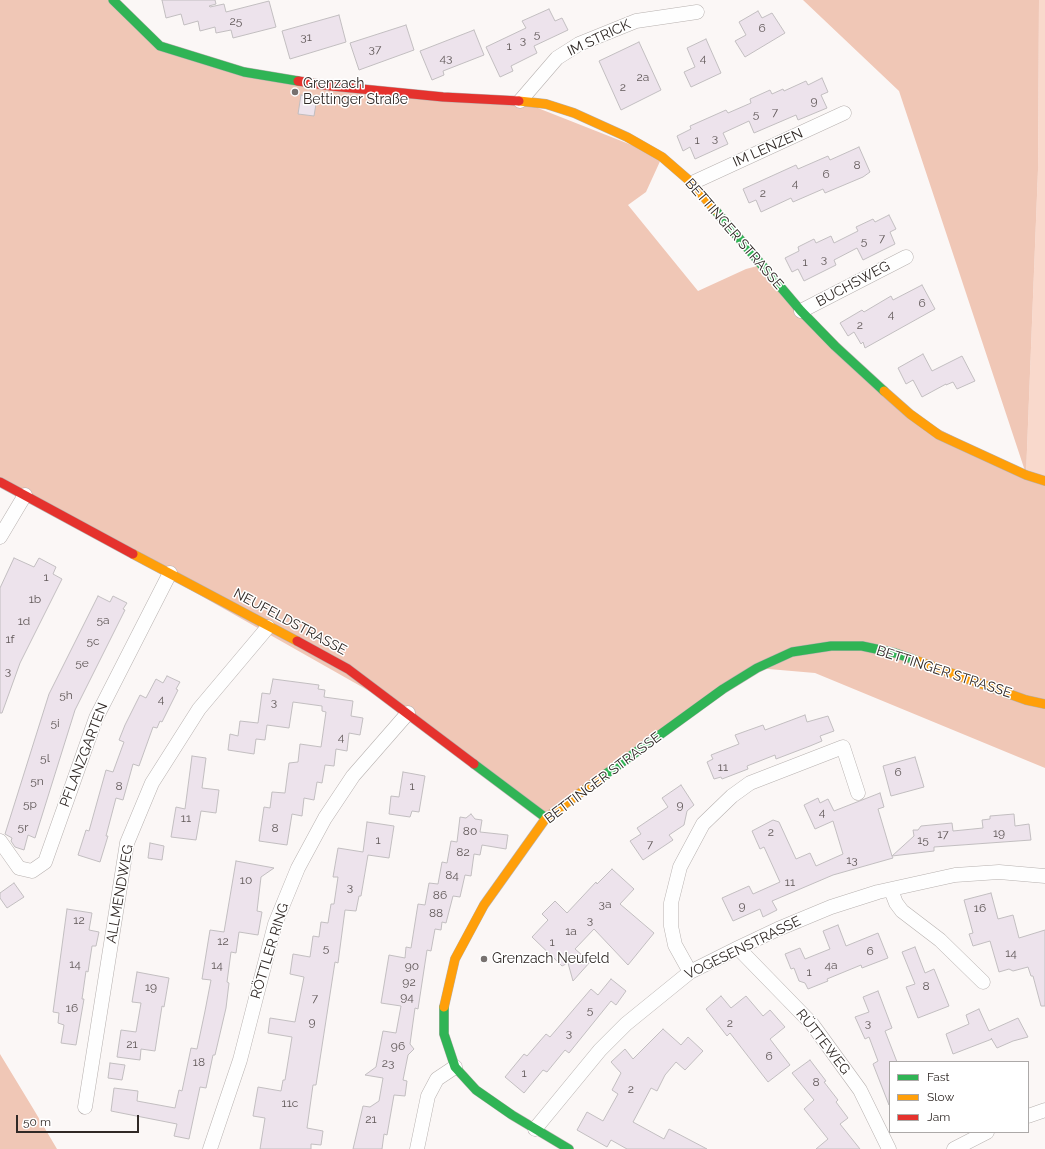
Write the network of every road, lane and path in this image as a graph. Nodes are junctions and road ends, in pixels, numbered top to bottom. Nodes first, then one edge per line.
1 (113, 0) edge
2 (697, 12) dead end
3 (520, 101) junction
4 (844, 113) dead end
5 (692, 183) junction
6 (906, 257) dead end
7 (801, 311) junction
8 (1045, 481) edge
9 (0, 482) edge
10 (25, 495) junction
11 (0, 537) edge
12 (170, 573) junction
13 (268, 627) junction
14 (1045, 704) edge
15 (408, 713) junction
16 (858, 793) dead end
17 (546, 818) junction
18 (0, 841) edge
19 (1045, 876) edge
20 (891, 890) junction
21 (738, 948) junction
22 (690, 972) junction
23 (984, 982) dead end
24 (455, 1067) junction
25 (85, 1107) dead end
26 (1045, 1110) edge
27 (1029, 1116) edge
28 (534, 1129) junction
29 (985, 1133) edge
30 (210, 1149) edge
31 (417, 1149) edge
32 (569, 1149) edge
33 (889, 1149) edge
34 (954, 1149) edge

1 - 3 street, BETTINGER STRASSE
2 - 3 street, IM STRICK
3 - 5 street, BETTINGER STRASSE
4 - 5 street, IM LENZEN
5 - 7 street, BETTINGER STRASSE
6 - 7 street, BUCHSWEG
7 - 8 street, BETTINGER STRASSE
9 - 10 street, NEUFELDSTRASSE
10 - 11 street
10 - 12 street, NEUFELDSTRASSE
12 - 13 street, NEUFELDSTRASSE
12 - 18 street, PFLANZGARTEN
13 - 15 street, NEUFELDSTRASSE
13 - 25 street, ALLMENDWEG
14 - 17 street, BETTINGER STRASSE
15 - 17 street, NEUFELDSTRASSE
15 - 30 street, RÖTTLER RING
16 - 22 street
17 - 24 street, BETTINGER STRASSE
19 - 20 street, VOGESENSTRASSE
20 - 21 street, VOGESENSTRASSE
20 - 23 street
21 - 22 street, VOGESENSTRASSE
21 - 33 street, RÜTTEWEG
22 - 28 street, VOGESENSTRASSE
24 - 28 street, BETTINGER STRASSE
24 - 31 street
26 - 27 street
28 - 32 street, BETTINGER STRASSE
29 - 34 street

